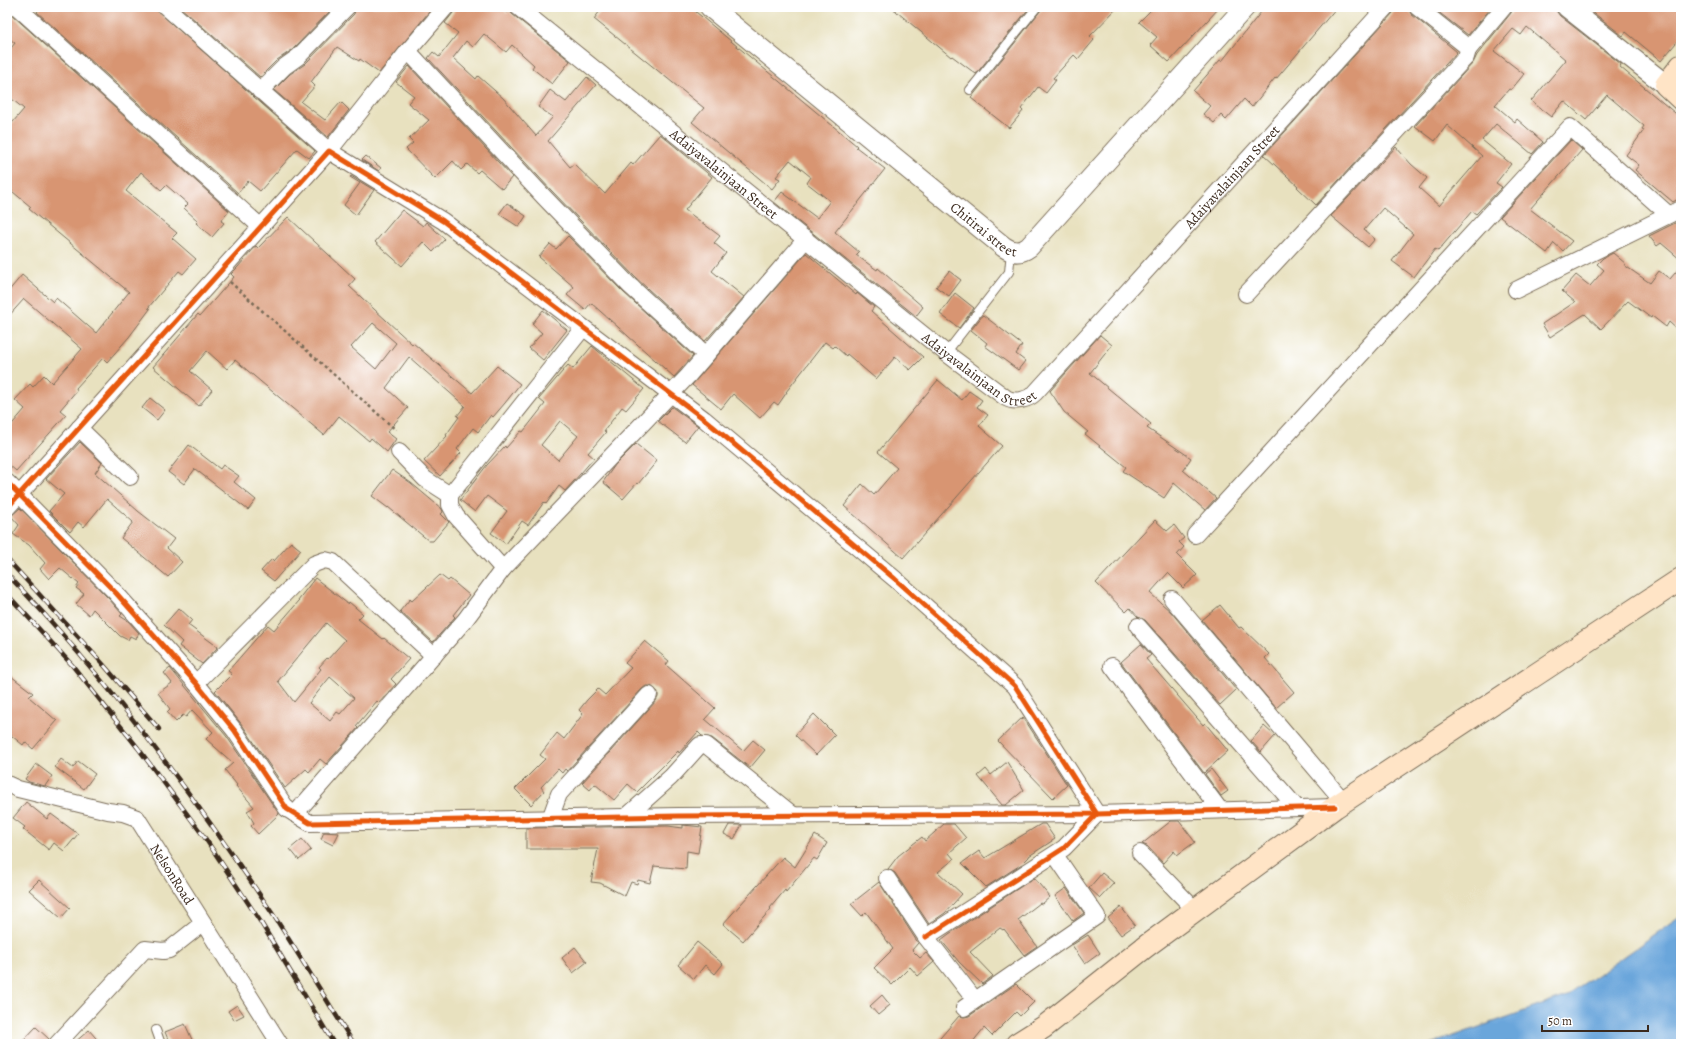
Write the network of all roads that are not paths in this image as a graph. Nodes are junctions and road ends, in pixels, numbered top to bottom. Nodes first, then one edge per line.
1 (17, 7) edge
2 (166, 7) edge
3 (347, 7) edge
4 (446, 7) edge
5 (518, 7) edge
6 (710, 7) edge
7 (1037, 7) edge
8 (1245, 7) edge
9 (1386, 7) edge
10 (1417, 7) edge
11 (1504, 7) edge
12 (1567, 7) edge
13 (1468, 50) junction
14 (408, 51) junction
15 (1681, 66) edge
16 (970, 90) dead end
17 (260, 91) junction
18 (1673, 92) edge
19 (329, 151) junction
20 (1674, 212) edge
21 (261, 227) junction
22 (806, 239) junction
23 (1011, 252) junction
24 (1516, 290) dead end
25 (1246, 294) dead end
26 (583, 328) junction
27 (946, 353) junction
28 (706, 355) junction
29 (671, 394) junction
30 (79, 428) junction
31 (399, 452) dead end
32 (130, 477) dead end
33 (7, 482) edge
34 (19, 494) junction
35 (450, 495) junction
36 (7, 508) edge
37 (1194, 535) dead end
38 (503, 569) junction
39 (1681, 579) edge
40 (1172, 599) dead end
41 (1138, 626) dead end
42 (434, 656) junction
43 (1112, 666) dead end
44 (196, 683) junction
45 (649, 695) dead end
46 (7, 784) edge
47 (1340, 804) junction
48 (1297, 808) junction
49 (1220, 810) junction
50 (295, 814) junction
51 (1097, 814) junction
52 (793, 816) junction
53 (626, 817) junction
54 (550, 819) junction
55 (1140, 853) dead end
56 (1055, 855) junction
57 (887, 878) dead end
58 (1195, 910) junction
59 (203, 923) junction
60 (926, 937) junction
61 (156, 1030) dead end
62 (57, 1044) edge
63 (161, 1044) edge
64 (280, 1044) edge
65 (1017, 1044) edge

1 - 21 street
2 - 17 street
3 - 17 street
4 - 14 street
5 - 22 street, Adaiyavalainjaan Street
6 - 23 street, Chitirai street
7 - 16 lane
8 - 23 street, Chitirai street
9 - 27 street, Adaiyavalainjaan Street
10 - 13 street
11 - 13 street
12 - 18 street
13 - 25 street
14 - 19 street
14 - 28 street
15 - 18 main road
17 - 19 street
19 - 21 street
19 - 26 street
20 - 24 street
20 - 37 street
21 - 30 street
22 - 27 street, Adaiyavalainjaan Street
22 - 28 street
23 - 27 lane
26 - 29 street
26 - 35 street
28 - 29 street
29 - 38 street
29 - 51 street
30 - 32 street
30 - 34 street
31 - 35 street
33 - 34 street
34 - 36 street
34 - 44 street
35 - 38 street
38 - 42 street
39 - 47 main road
40 - 47 street
41 - 48 street
42 - 44 street
42 - 50 street
43 - 49 street
44 - 50 street
45 - 54 street
46 - 59 street, NelsonRoad
47 - 48 street
47 - 58 main road
48 - 49 street
49 - 51 street
50 - 54 street
51 - 52 street
51 - 56 street
52 - 53 street
52 - 53 street
53 - 54 street
55 - 58 street
56 - 60 street
56 - 60 street
57 - 60 street
58 - 65 main road
59 - 62 street
59 - 64 street, NelsonRoad
61 - 63 lane

